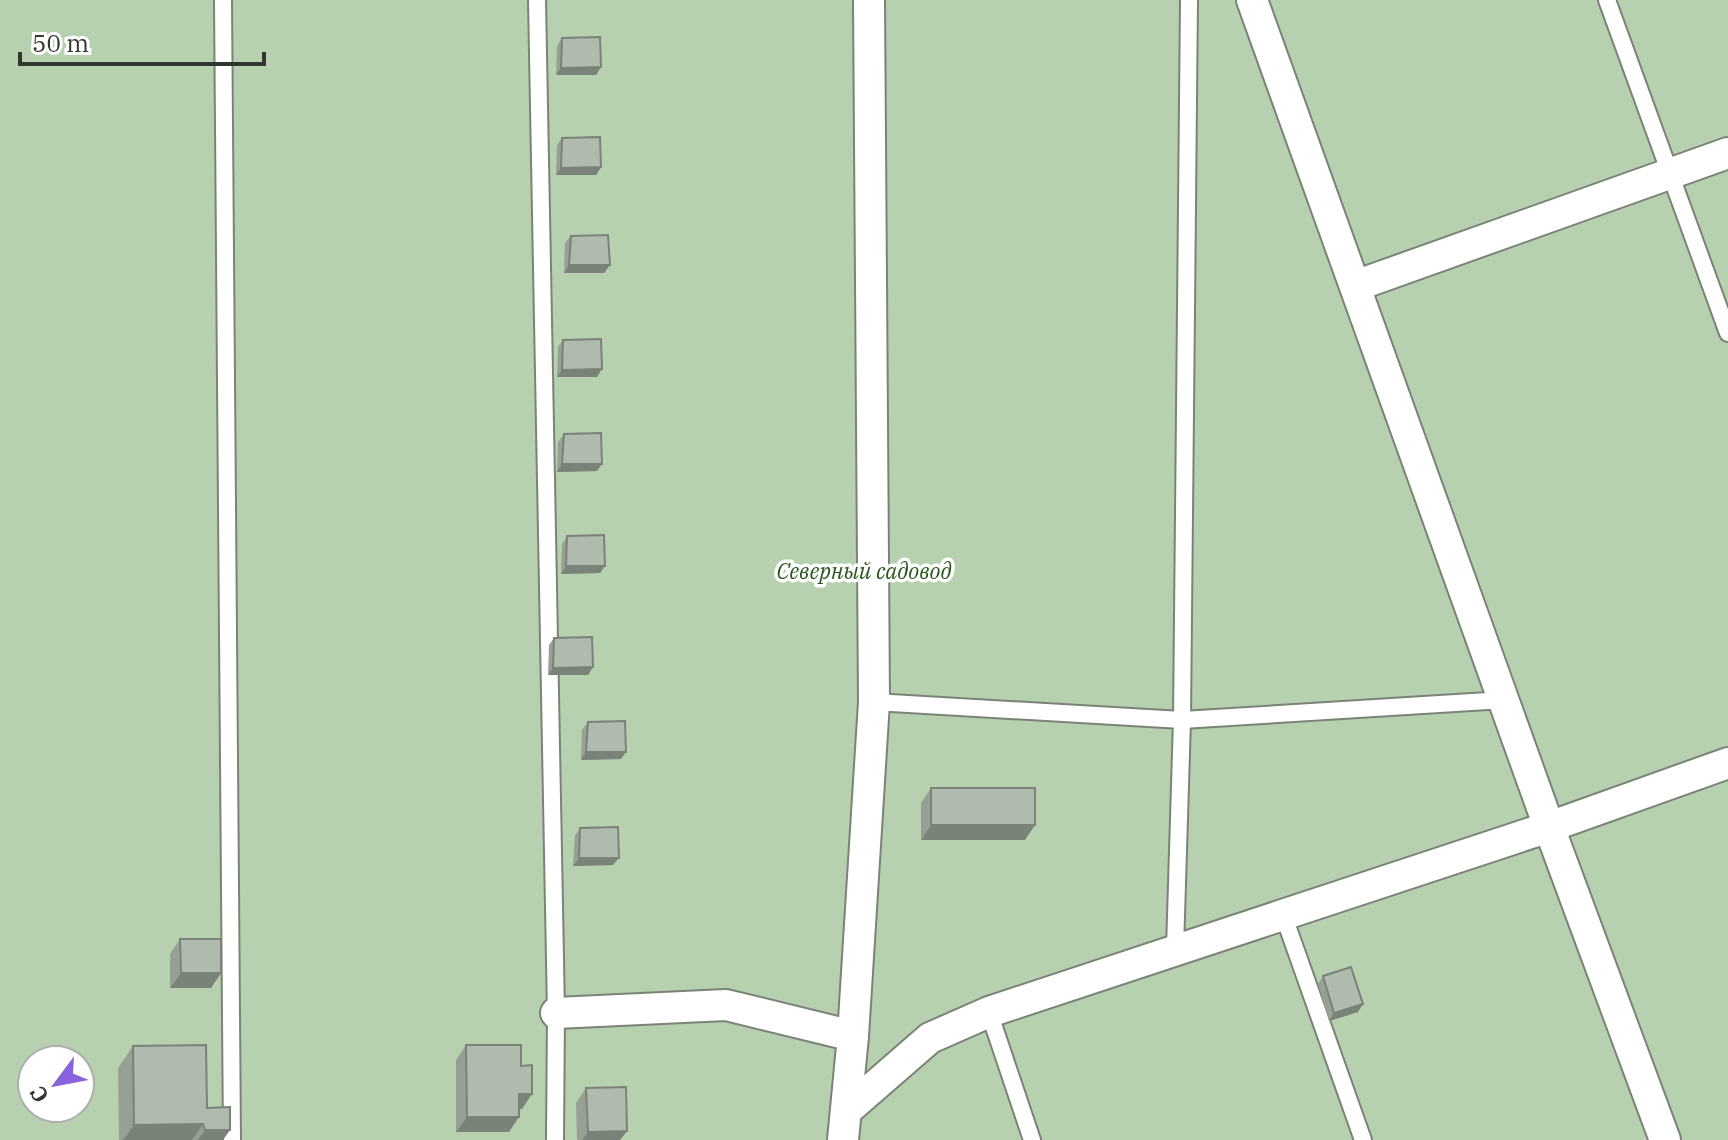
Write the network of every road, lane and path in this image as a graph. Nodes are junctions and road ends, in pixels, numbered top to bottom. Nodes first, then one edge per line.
1 (223, 0) edge
2 (537, 0) edge
3 (869, 0) edge
4 (1189, 0) edge
5 (1252, 0) edge
6 (1607, 0) edge
7 (1728, 153) edge
8 (1671, 174) junction
9 (1355, 286) junction
10 (1728, 333) edge
11 (1504, 700) junction
12 (874, 702) junction
13 (1182, 720) junction
14 (1728, 763) edge
15 (1549, 827) junction
16 (1283, 914) junction
17 (1175, 949) junction
18 (989, 1012) junction
19 (556, 1013) junction
20 (853, 1036) junction
21 (844, 1126) edge
22 (232, 1140) edge
23 (555, 1140) edge
24 (1032, 1140) edge
25 (1363, 1140) edge
26 (1665, 1140) edge

1 - 22 lane
2 - 19 lane
3 - 12 street
4 - 13 lane
5 - 9 street
6 - 8 lane
7 - 8 street
8 - 9 street
8 - 10 lane
9 - 11 street
11 - 13 lane
11 - 15 street
12 - 13 lane
12 - 20 street
13 - 17 lane
14 - 15 street
15 - 16 street
15 - 26 street
16 - 17 street
16 - 25 lane
17 - 18 street
18 - 21 street
18 - 24 lane
19 - 20 street
19 - 23 lane
20 - 21 street

